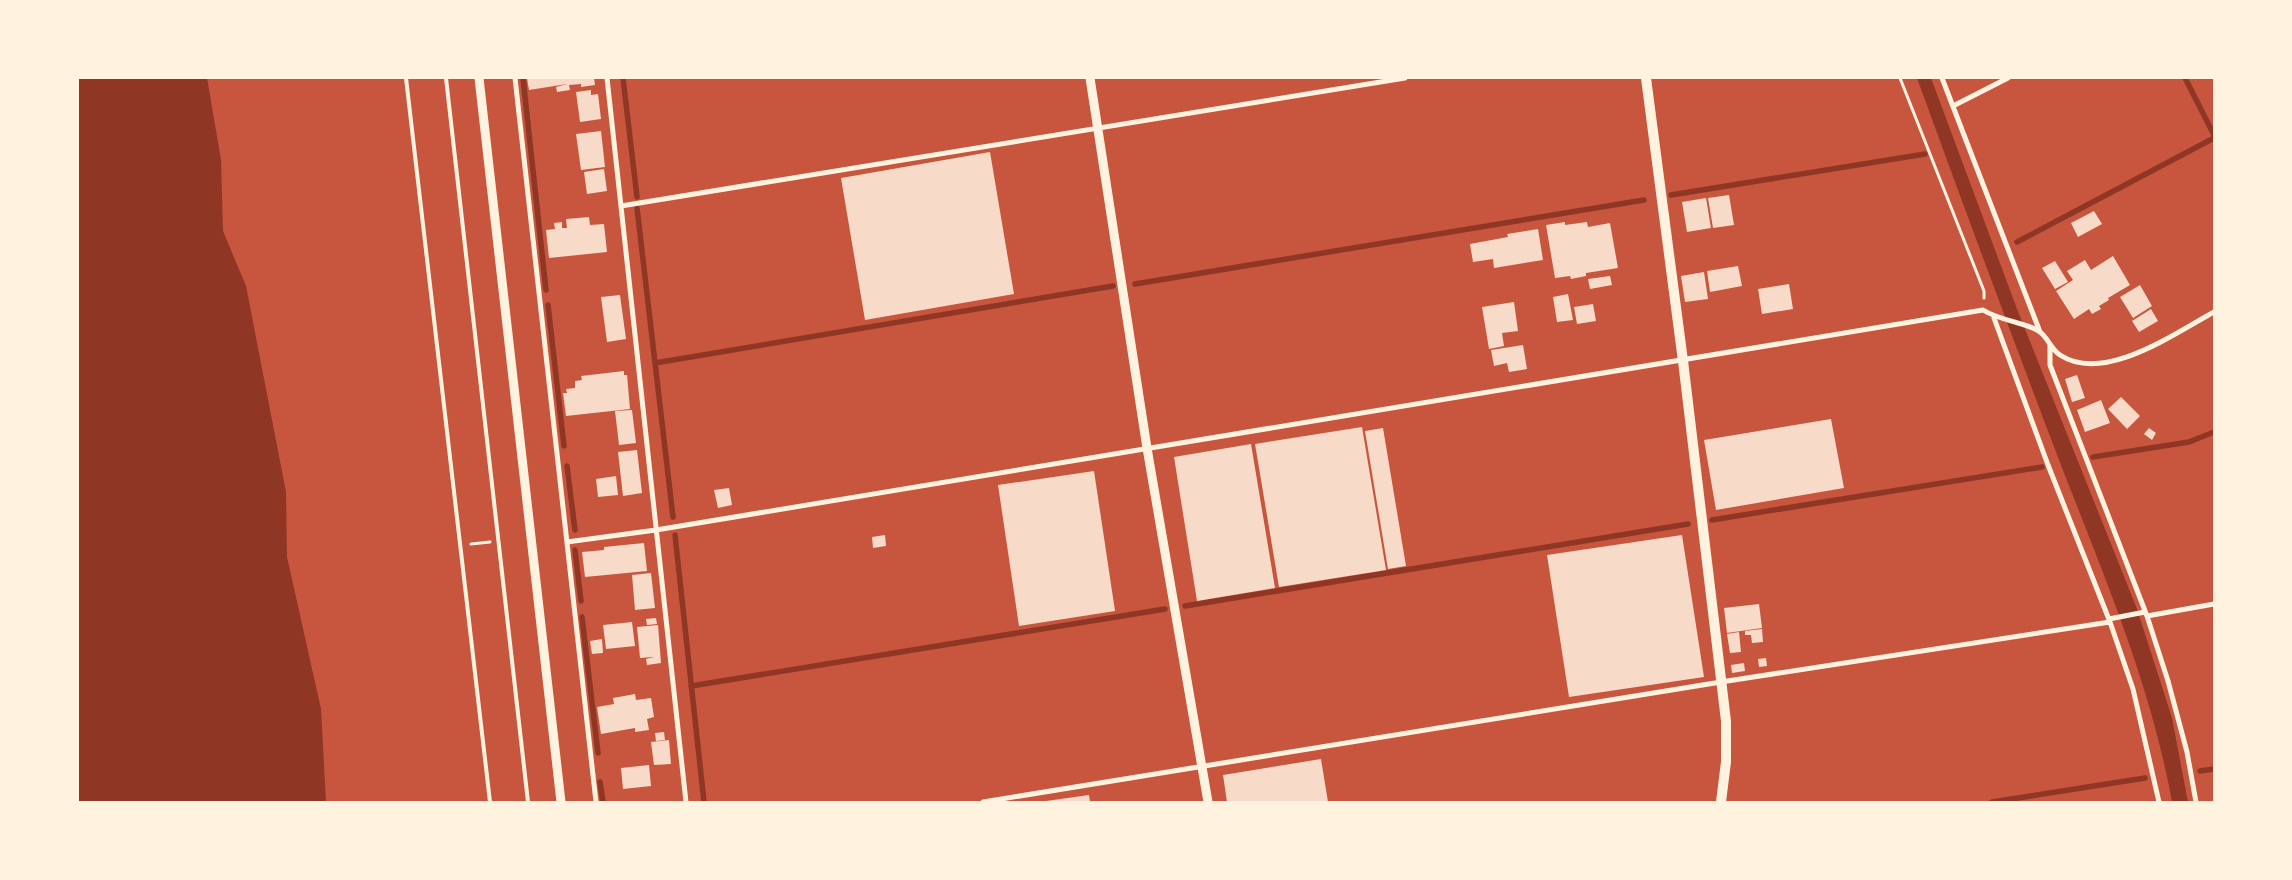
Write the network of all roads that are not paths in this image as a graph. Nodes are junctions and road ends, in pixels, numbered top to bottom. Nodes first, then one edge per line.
1 (406, 78) edge
2 (446, 78) edge
3 (479, 78) edge
4 (515, 78) edge
5 (607, 78) edge
6 (1090, 78) edge
7 (1405, 78) edge
8 (1646, 78) edge
9 (1942, 78) edge
10 (2008, 78) edge
11 (1953, 106) junction
12 (1098, 128) junction
13 (621, 206) junction
14 (2214, 312) edge
15 (1994, 318) junction
16 (2040, 332) junction
17 (2050, 346) junction
18 (1683, 361) junction
19 (1148, 448) junction
20 (656, 530) junction
21 (566, 542) junction
22 (2214, 604) edge
23 (2144, 614) junction
24 (2110, 620) junction
25 (1721, 682) junction
26 (1202, 767) junction
27 (490, 802) edge
28 (528, 802) edge
29 (561, 802) edge
30 (596, 802) edge
31 (686, 802) edge
32 (983, 802) edge
33 (1208, 802) edge
34 (1721, 802) edge
35 (2159, 802) edge
36 (2196, 802) edge

1 - 27 lane
2 - 28 lane
3 - 29 street
4 - 21 street
5 - 13 street
6 - 12 street
7 - 12 street
8 - 18 main road
9 - 11 street
10 - 11 street
11 - 16 street
12 - 13 street
12 - 19 street
13 - 20 street
14 - 17 street
15 - 16 street
15 - 18 street
15 - 24 street
16 - 17 street
17 - 23 street
18 - 19 street
18 - 25 main road
19 - 20 street
19 - 26 street
20 - 21 street
20 - 31 street
21 - 30 street
22 - 23 street
23 - 24 street
23 - 36 street
24 - 25 street
24 - 35 street
25 - 26 street
25 - 34 main road
26 - 32 street
26 - 33 street

